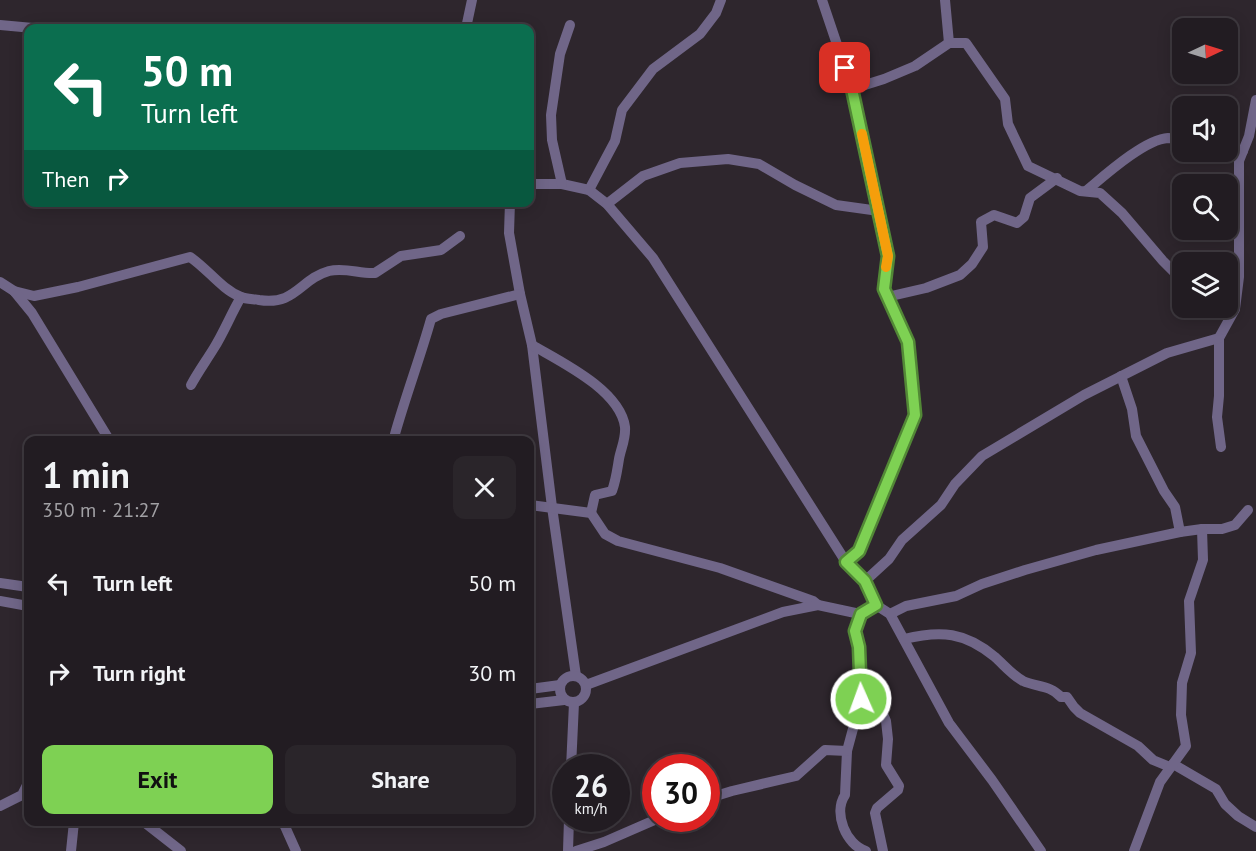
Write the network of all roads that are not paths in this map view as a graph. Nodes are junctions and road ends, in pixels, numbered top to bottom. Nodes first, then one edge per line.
1 (472, 0) edge
2 (721, 0) edge
3 (822, 0) edge
4 (945, 0) edge
5 (467, 24) edge
6 (0, 25) edge
7 (570, 26) dead end
8 (24, 27) edge
9 (949, 44) junction
10 (852, 89) junction
11 (1256, 100) edge
12 (1172, 139) edge
13 (1238, 150) edge
14 (1243, 151) junction
15 (1057, 178) junction
16 (534, 184) edge
17 (562, 184) junction
18 (589, 190) junction
19 (1086, 191) junction
20 (607, 204) junction
21 (510, 207) edge
22 (879, 211) junction
23 (460, 236) dead end
24 (1235, 252) edge
25 (1172, 270) edge
26 (0, 282) edge
27 (14, 291) junction
28 (520, 294) junction
29 (241, 297) junction
30 (888, 297) junction
31 (1230, 318) edge
32 (1219, 338) junction
33 (532, 345) junction
34 (1121, 376) junction
35 (191, 385) dead end
36 (395, 434) dead end
37 (107, 436) edge
38 (1221, 447) dead end
39 (534, 505) edge
40 (552, 507) junction
41 (1248, 510) dead end
42 (591, 513) junction
43 (1202, 529) junction
44 (1180, 532) junction
45 (846, 562) junction
46 (865, 581) junction
47 (0, 583) edge
48 (24, 586) edge
49 (0, 601) edge
50 (24, 605) edge
51 (818, 605) junction
52 (876, 605) junction
53 (861, 614) junction
54 (890, 614) junction
55 (904, 639) junction
56 (576, 676) junction
57 (560, 685) junction
58 (586, 685) junction
59 (534, 688) edge
60 (861, 699) junction
61 (569, 701) junction
62 (534, 705) edge
63 (847, 751) junction
64 (571, 754) edge
65 (1171, 765) junction
66 (24, 791) edge
67 (720, 795) edge
68 (0, 806) edge
69 (74, 826) edge
70 (149, 826) edge
71 (285, 826) edge
72 (642, 826) edge
73 (1256, 828) edge
74 (569, 832) edge
75 (72, 851) edge
76 (181, 851) edge
77 (296, 851) edge
78 (568, 851) edge
79 (576, 851) edge
80 (866, 851) edge
81 (883, 851) edge
82 (1041, 851) edge
83 (1134, 851) edge

1 - 5 street
2 - 18 street
3 - 10 street
4 - 9 street
6 - 8 street
7 - 17 street
9 - 10 street
9 - 15 street
10 - 22 street
11 - 14 street
12 - 19 street
13 - 14 street
14 - 24 street
15 - 19 street
15 - 30 street
16 - 17 street
17 - 18 street
18 - 20 street
19 - 25 street
20 - 22 street
20 - 45 street
21 - 28 street
22 - 30 street
23 - 29 street
26 - 27 street
27 - 29 street
27 - 37 street
28 - 33 street
28 - 36 street
29 - 35 street
30 - 45 street
31 - 32 street
32 - 34 street
32 - 38 street
33 - 40 street
33 - 42 street
34 - 44 street
34 - 46 street
39 - 40 street
40 - 42 street
40 - 56 street
41 - 43 street
42 - 51 street
43 - 44 street
43 - 65 street
44 - 54 street
45 - 46 street
46 - 52 street
47 - 48 street
49 - 50 street
51 - 53 street
51 - 58 street
52 - 53 street
52 - 54 street
53 - 60 street
54 - 55 street
55 - 65 street
55 - 82 street
56 - 57 street
56 - 58 street
57 - 59 street
57 - 61 street
58 - 61 street
60 - 63 street
60 - 81 street
61 - 62 street
61 - 64 street
63 - 67 street
63 - 80 street
65 - 73 street
65 - 83 street
66 - 68 street
69 - 75 street
70 - 76 street
71 - 77 street
72 - 79 street
74 - 78 street

